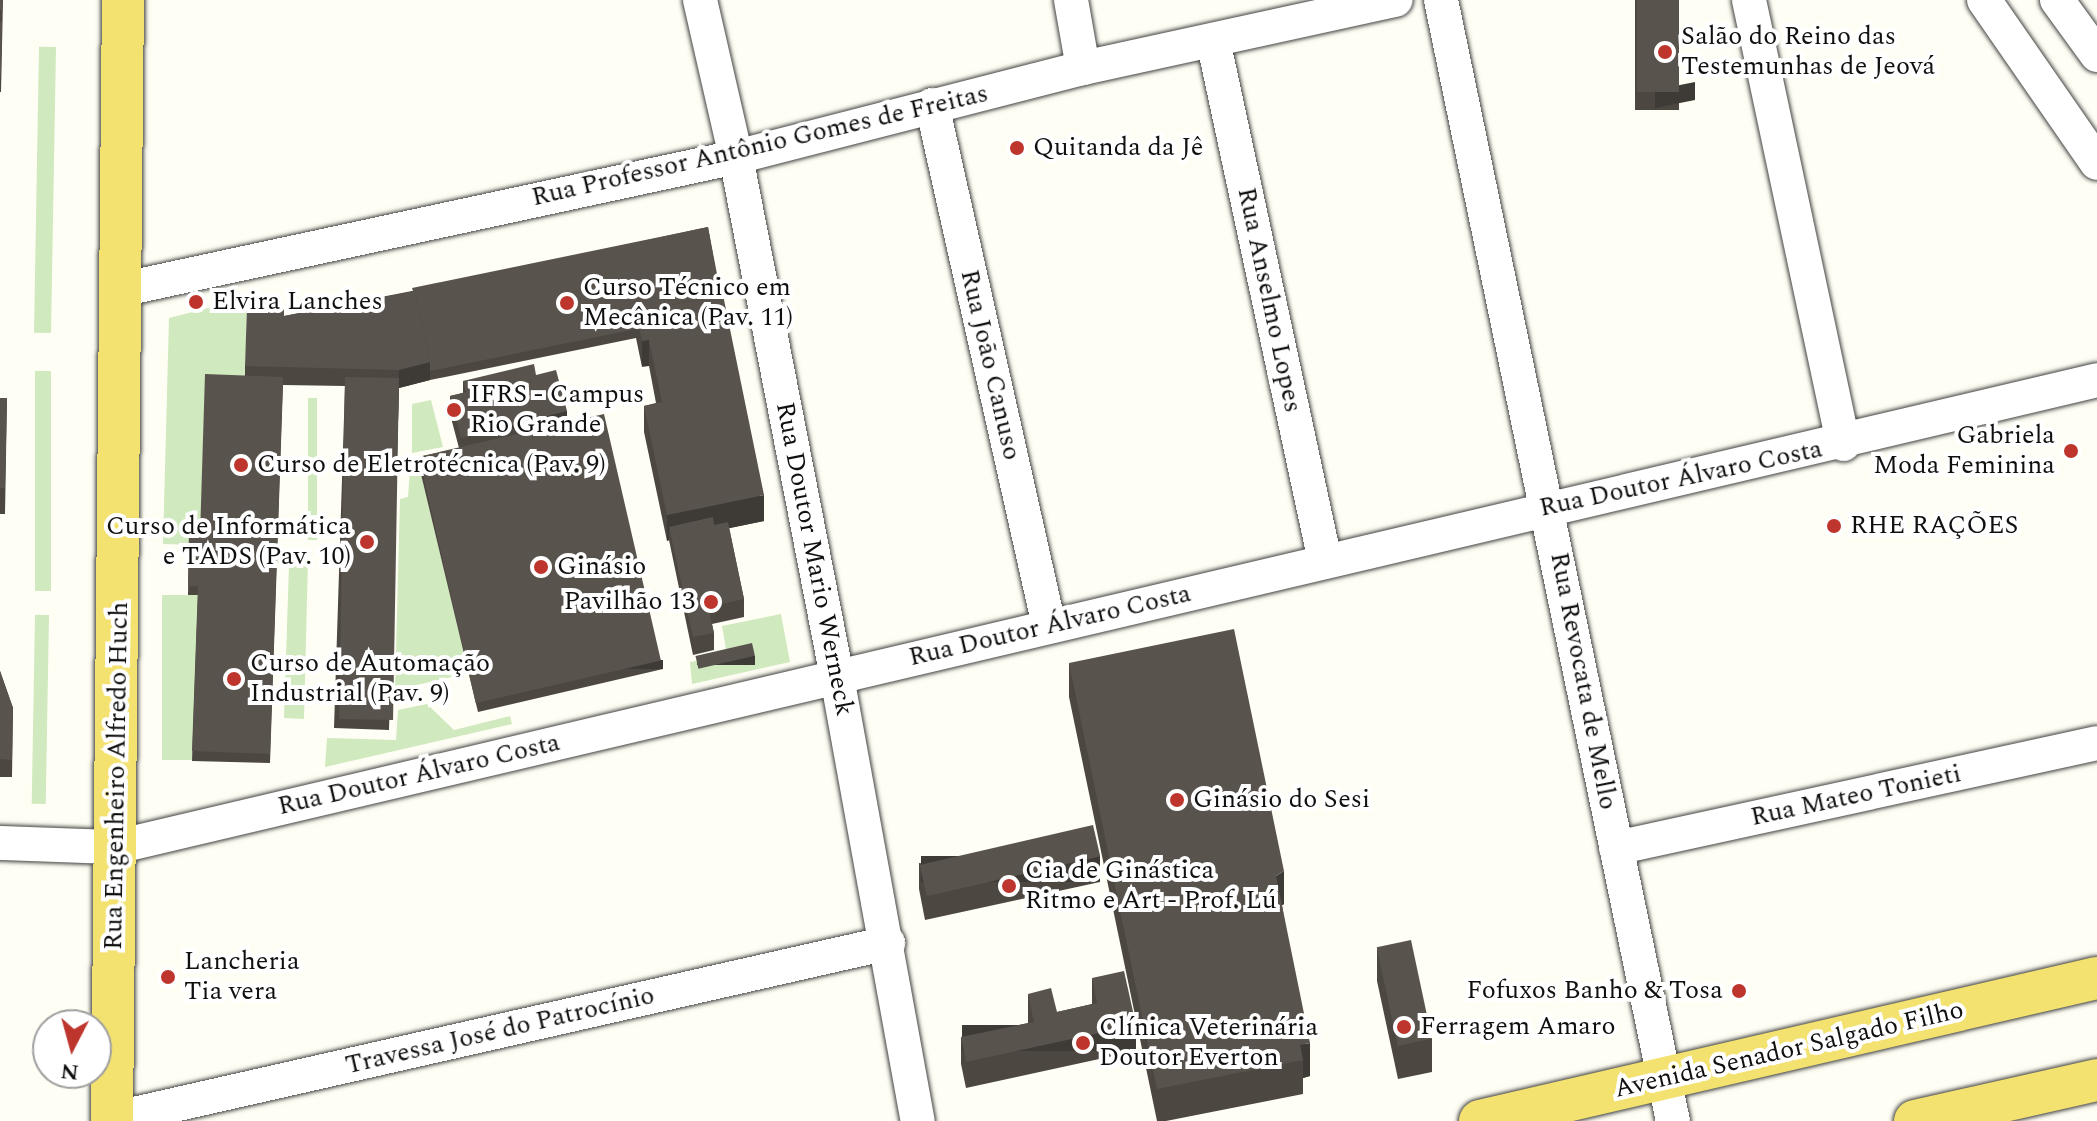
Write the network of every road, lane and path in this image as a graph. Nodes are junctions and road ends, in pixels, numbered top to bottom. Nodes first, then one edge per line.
1 (123, 0) edge
2 (700, 0) edge
3 (1071, 0) edge
4 (1396, 0) edge
5 (1441, 0) edge
6 (1749, 0) edge
7 (1984, 0) edge
8 (2057, 0) edge
9 (1213, 40) junction
10 (2097, 55) edge
11 (1083, 68) junction
12 (932, 105) junction
13 (736, 157) junction
14 (2097, 163) edge
15 (124, 289) junction
16 (2097, 380) edge
17 (1843, 444) junction
18 (1548, 507) junction
19 (1325, 561) junction
20 (1049, 626) junction
21 (837, 677) junction
22 (2097, 743) edge
23 (0, 843) edge
24 (116, 847) junction
25 (1616, 848) junction
26 (888, 943) junction
27 (2097, 978) edge
28 (1663, 1080) junction
29 (2097, 1080) edge
30 (112, 1120) edge
31 (918, 1121) edge
32 (1480, 1121) edge
33 (1673, 1121) edge
34 (1915, 1121) edge

1 - 15 main road, Rua Engenheiro Alfredo Huch
2 - 13 street, Rua Doutor Mario Werneck
3 - 11 street
4 - 9 street, Rua Professor Antônio Gomes de Freitas
5 - 18 street, Rua Revocata de Mello
6 - 17 street
7 - 14 street
8 - 10 street
9 - 11 street, Rua Professor Antônio Gomes de Freitas
9 - 19 street, Rua Anselmo Lopes
11 - 12 street, Rua Professor Antônio Gomes de Freitas
12 - 13 street, Rua Professor Antônio Gomes de Freitas
12 - 20 street, Rua João Canuso
13 - 15 street, Rua Professor Antônio Gomes de Freitas
13 - 21 street, Rua Doutor Mario Werneck
15 - 24 main road, Rua Engenheiro Alfredo Huch
16 - 17 street, Rua Doutor Álvaro Costa
17 - 18 street, Rua Doutor Álvaro Costa
18 - 19 street, Rua Doutor Álvaro Costa
18 - 25 street, Rua Revocata de Mello
19 - 20 street, Rua Doutor Álvaro Costa
20 - 21 street, Rua Doutor Álvaro Costa
21 - 24 street, Rua Doutor Álvaro Costa
21 - 26 street, Rua Doutor Mario Werneck
22 - 25 street, Rua Mateo Tonieti
23 - 24 street, Rua Doutor Álvaro Costa
24 - 30 main road, Rua Engenheiro Alfredo Huch
25 - 28 street, Rua Revocata de Mello
26 - 30 street, Travessa José do Patrocínio
26 - 31 street, Rua Doutor Mario Werneck
27 - 28 main road, Avenida Senador Salgado Filho
28 - 32 main road, Avenida Senador Salgado Filho
28 - 33 street, Rua Revocata de Mello
29 - 34 main road

